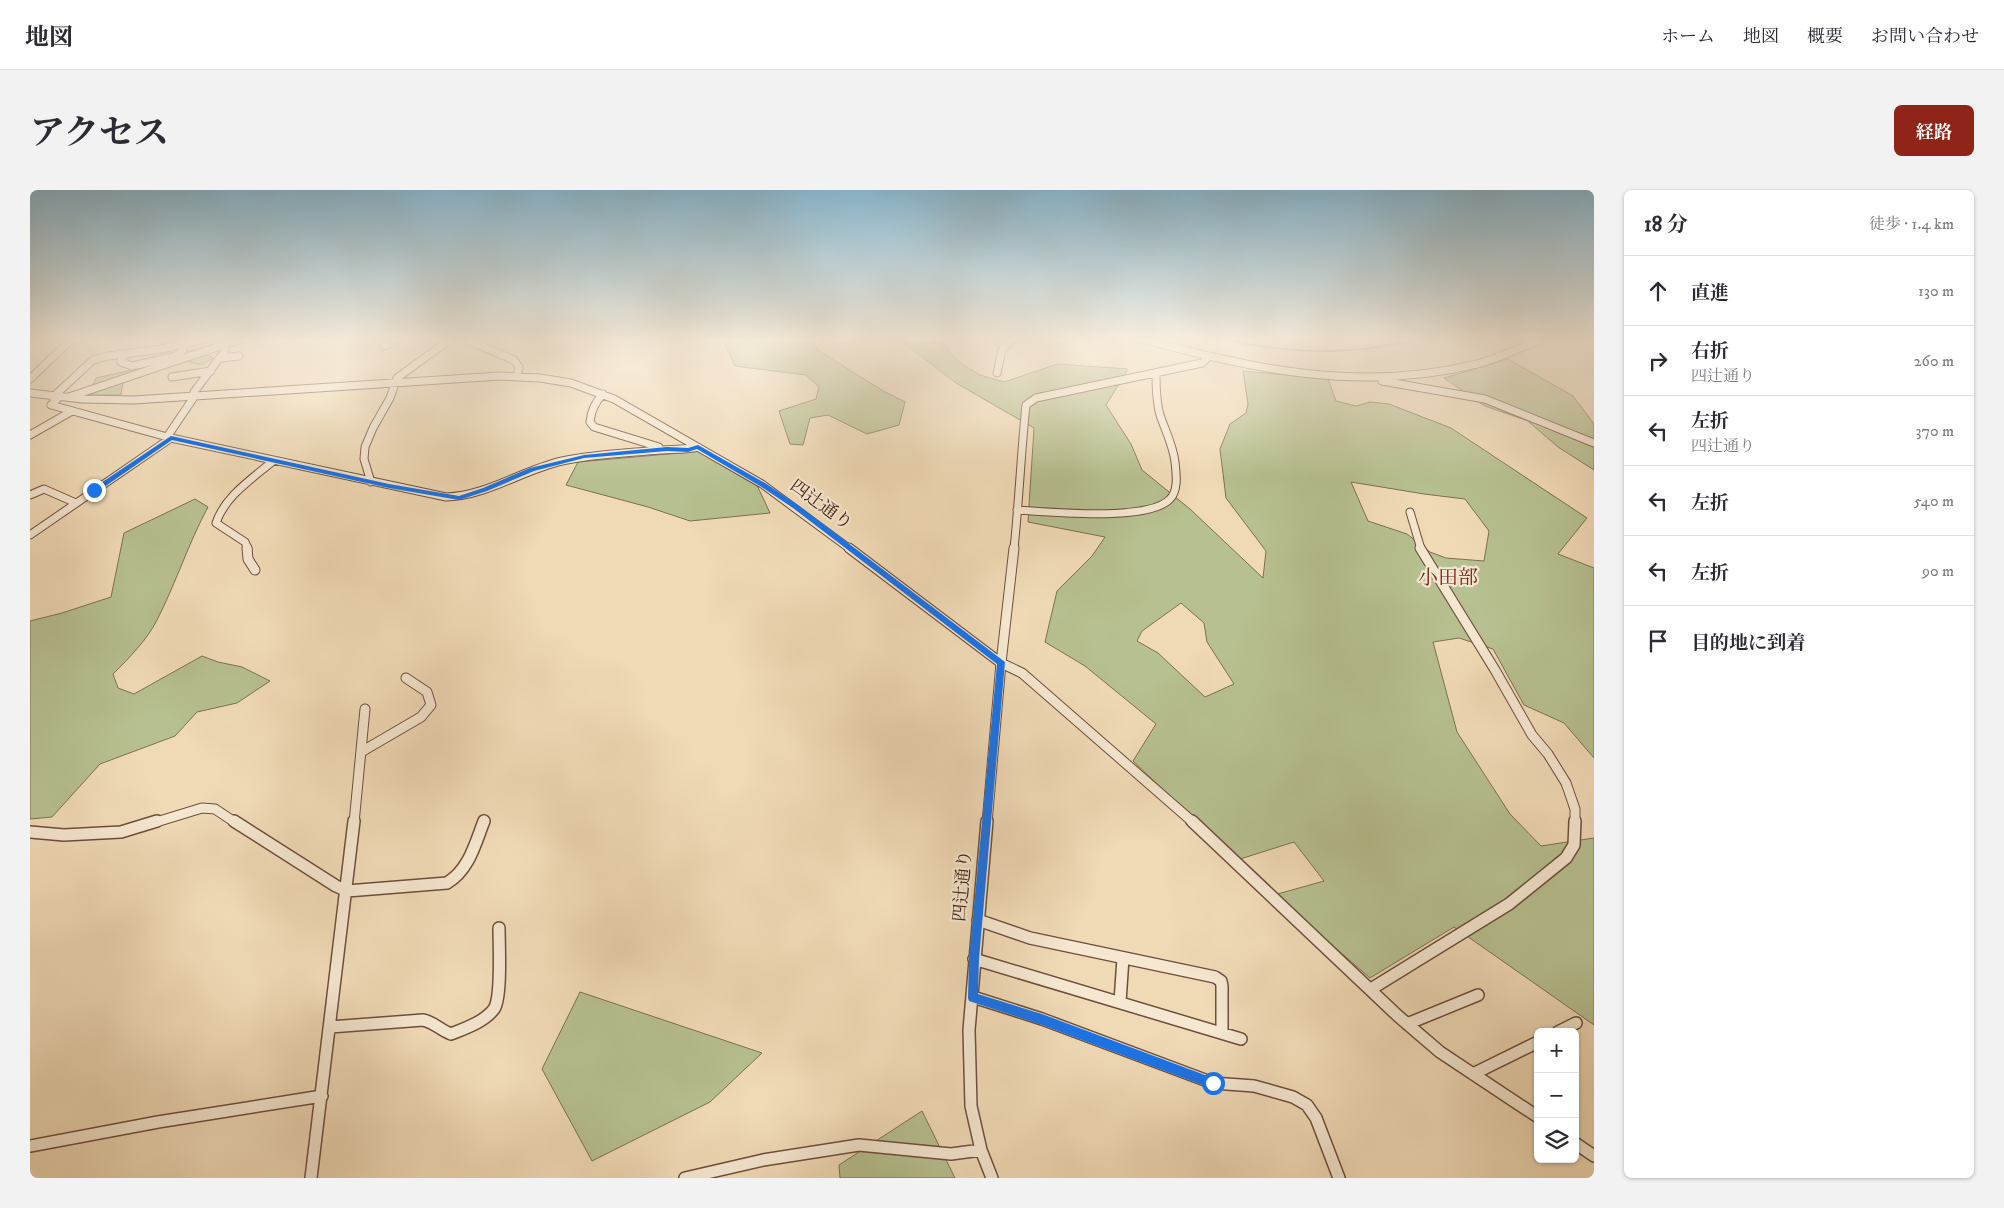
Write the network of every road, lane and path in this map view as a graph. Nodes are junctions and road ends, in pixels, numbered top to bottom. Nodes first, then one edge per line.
1 (71, 384) edge
2 (100, 384) edge
3 (200, 384) edge
4 (381, 384) edge
5 (397, 384) edge
6 (574, 384) edge
7 (1103, 384) edge
8 (1157, 384) edge
9 (1397, 384) edge
10 (30, 393) edge
11 (603, 394) junction
12 (194, 397) junction
13 (59, 398) junction
14 (72, 411) junction
15 (30, 435) edge
16 (169, 438) junction
17 (1594, 443) edge
18 (698, 447) junction
19 (667, 449) junction
20 (273, 461) junction
21 (371, 482) junction
22 (30, 495) edge
23 (76, 503) junction
24 (1017, 510) junction
25 (1410, 512) dead end
26 (30, 536) edge
27 (255, 570) dead end
28 (1001, 662) junction
29 (406, 678) dead end
30 (366, 709) dead end
31 (361, 752) junction
32 (484, 820) dead end
33 (30, 832) edge
34 (347, 891) junction
35 (978, 920) junction
36 (499, 928) dead end
37 (1124, 958) junction
38 (974, 959) junction
39 (1371, 990) junction
40 (1478, 995) dead end
41 (973, 998) junction
42 (1120, 1002) junction
43 (1576, 1023) dead end
44 (1407, 1024) junction
45 (330, 1027) junction
46 (1566, 1028) edge
47 (1222, 1033) junction
48 (1242, 1039) dead end
49 (1534, 1044) edge
50 (1473, 1074) junction
51 (322, 1096) junction
52 (1534, 1114) edge
53 (30, 1146) edge
54 (1579, 1146) edge
55 (981, 1150) junction
56 (1594, 1156) edge
57 (311, 1178) edge
58 (685, 1178) edge
59 (992, 1178) edge
60 (1339, 1178) edge

1 - 13 street
2 - 13 street
3 - 12 street
4 - 12 street, 四辻通り
5 - 21 street
6 - 11 street, 四辻通り
7 - 24 street
8 - 24 street
9 - 17 street
10 - 13 street, 四辻通り
11 - 18 street, 四辻通り
11 - 19 street
12 - 13 street, 四辻通り
12 - 16 street
13 - 14 street
14 - 15 street
14 - 16 street
16 - 20 street
16 - 23 street
18 - 19 street
18 - 28 street, 四辻通り
19 - 21 street
20 - 21 street
20 - 27 street
22 - 23 street
23 - 26 street
24 - 28 street
25 - 39 street
28 - 35 street, 四辻通り
28 - 39 street
29 - 31 street
30 - 31 street
31 - 34 street
32 - 34 street
33 - 34 street
34 - 45 street
35 - 37 street
35 - 38 street, 四辻通り
36 - 45 street
37 - 42 street
37 - 47 street
38 - 41 street, 四辻通り
38 - 42 street
39 - 44 street
40 - 44 street
41 - 55 street, 四辻通り
41 - 60 street
42 - 47 street
43 - 46 street
44 - 50 street
45 - 51 street
47 - 48 street
49 - 50 street
50 - 52 street
51 - 53 street
51 - 57 street
54 - 56 street
55 - 58 street
55 - 59 street, 四辻通り

